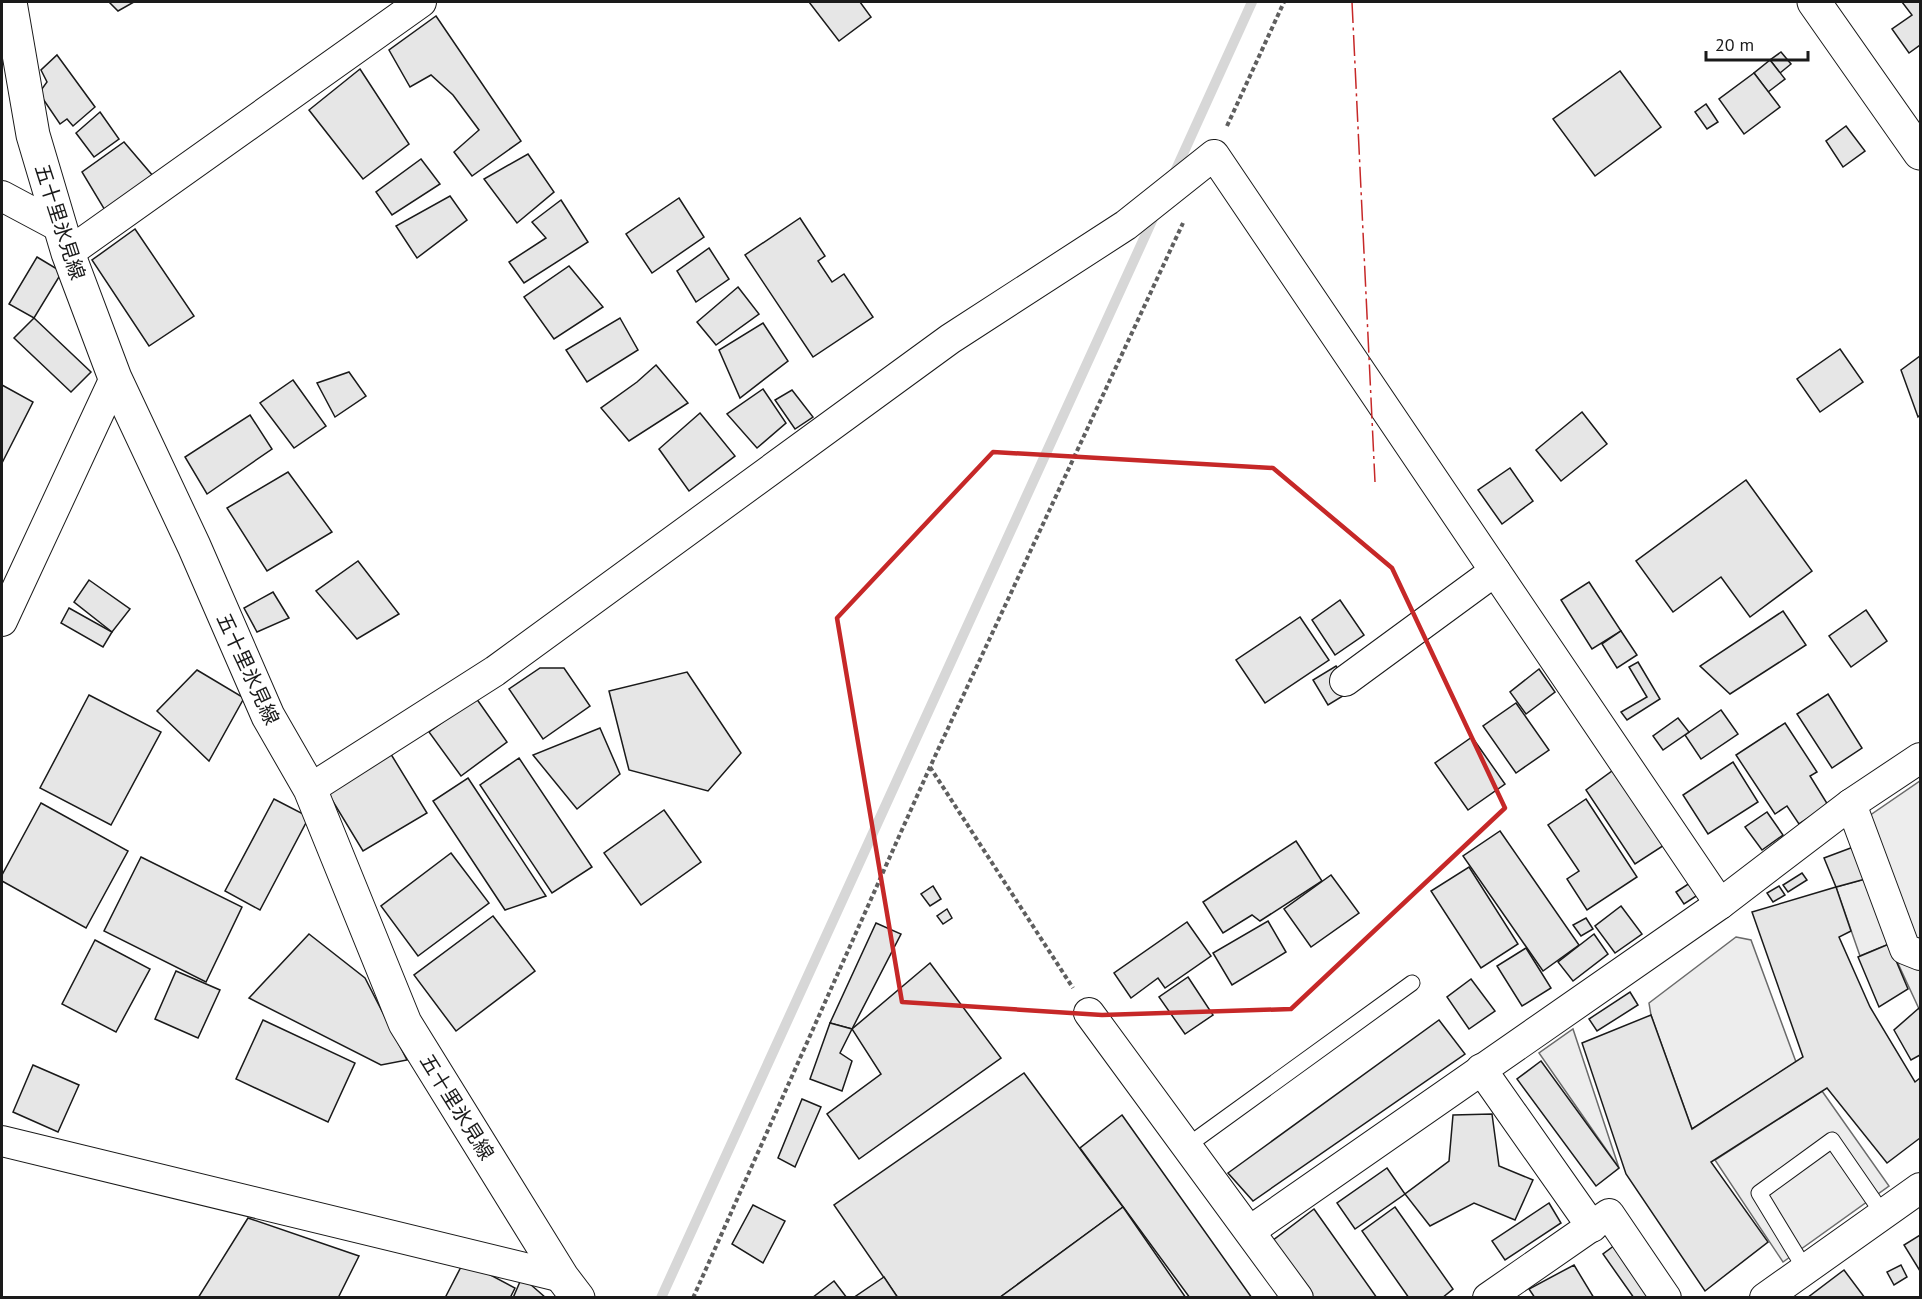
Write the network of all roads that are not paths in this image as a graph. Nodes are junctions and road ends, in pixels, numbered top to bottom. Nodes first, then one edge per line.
1 (10, 2) edge
2 (422, 2) edge
3 (1814, 2) edge
4 (1920, 153) edge
5 (2, 196) edge
6 (64, 240) junction
7 (115, 378) junction
8 (1495, 572) junction
9 (2, 621) edge
10 (1345, 681) dead end
11 (1920, 758) edge
12 (310, 789) junction
13 (1851, 804) junction
14 (1720, 904) junction
15 (1920, 955) edge
16 (1412, 982) dead end
17 (1089, 1013) road end
18 (1481, 1070) junction
19 (2, 1140) edge
20 (1187, 1146) junction
21 (1920, 1188) edge
22 (1883, 1214) junction
23 (1592, 1227) junction
24 (1250, 1231) junction
25 (1805, 1269) junction
26 (570, 1287) edge
27 (1298, 1298) edge
28 (1488, 1298) edge
29 (1666, 1298) edge
30 (1765, 1298) edge

1 - 6 main road, 五十里氷見線
2 - 6 street
3 - 4 main road
5 - 6 street
6 - 7 main road, 五十里氷見線
7 - 9 street
7 - 12 main road, 五十里氷見線
8 - 10 street
8 - 12 street
8 - 14 street
11 - 13 street
12 - 26 main road, 五十里氷見線
13 - 14 street
13 - 15 street
14 - 18 street
16 - 20 lane
17 - 20 street
18 - 23 street
18 - 24 street
19 - 26 street
20 - 24 street
21 - 22 street
22 - 25 street
22 - 25 lane
23 - 28 street
23 - 29 street
24 - 27 street
25 - 30 street

